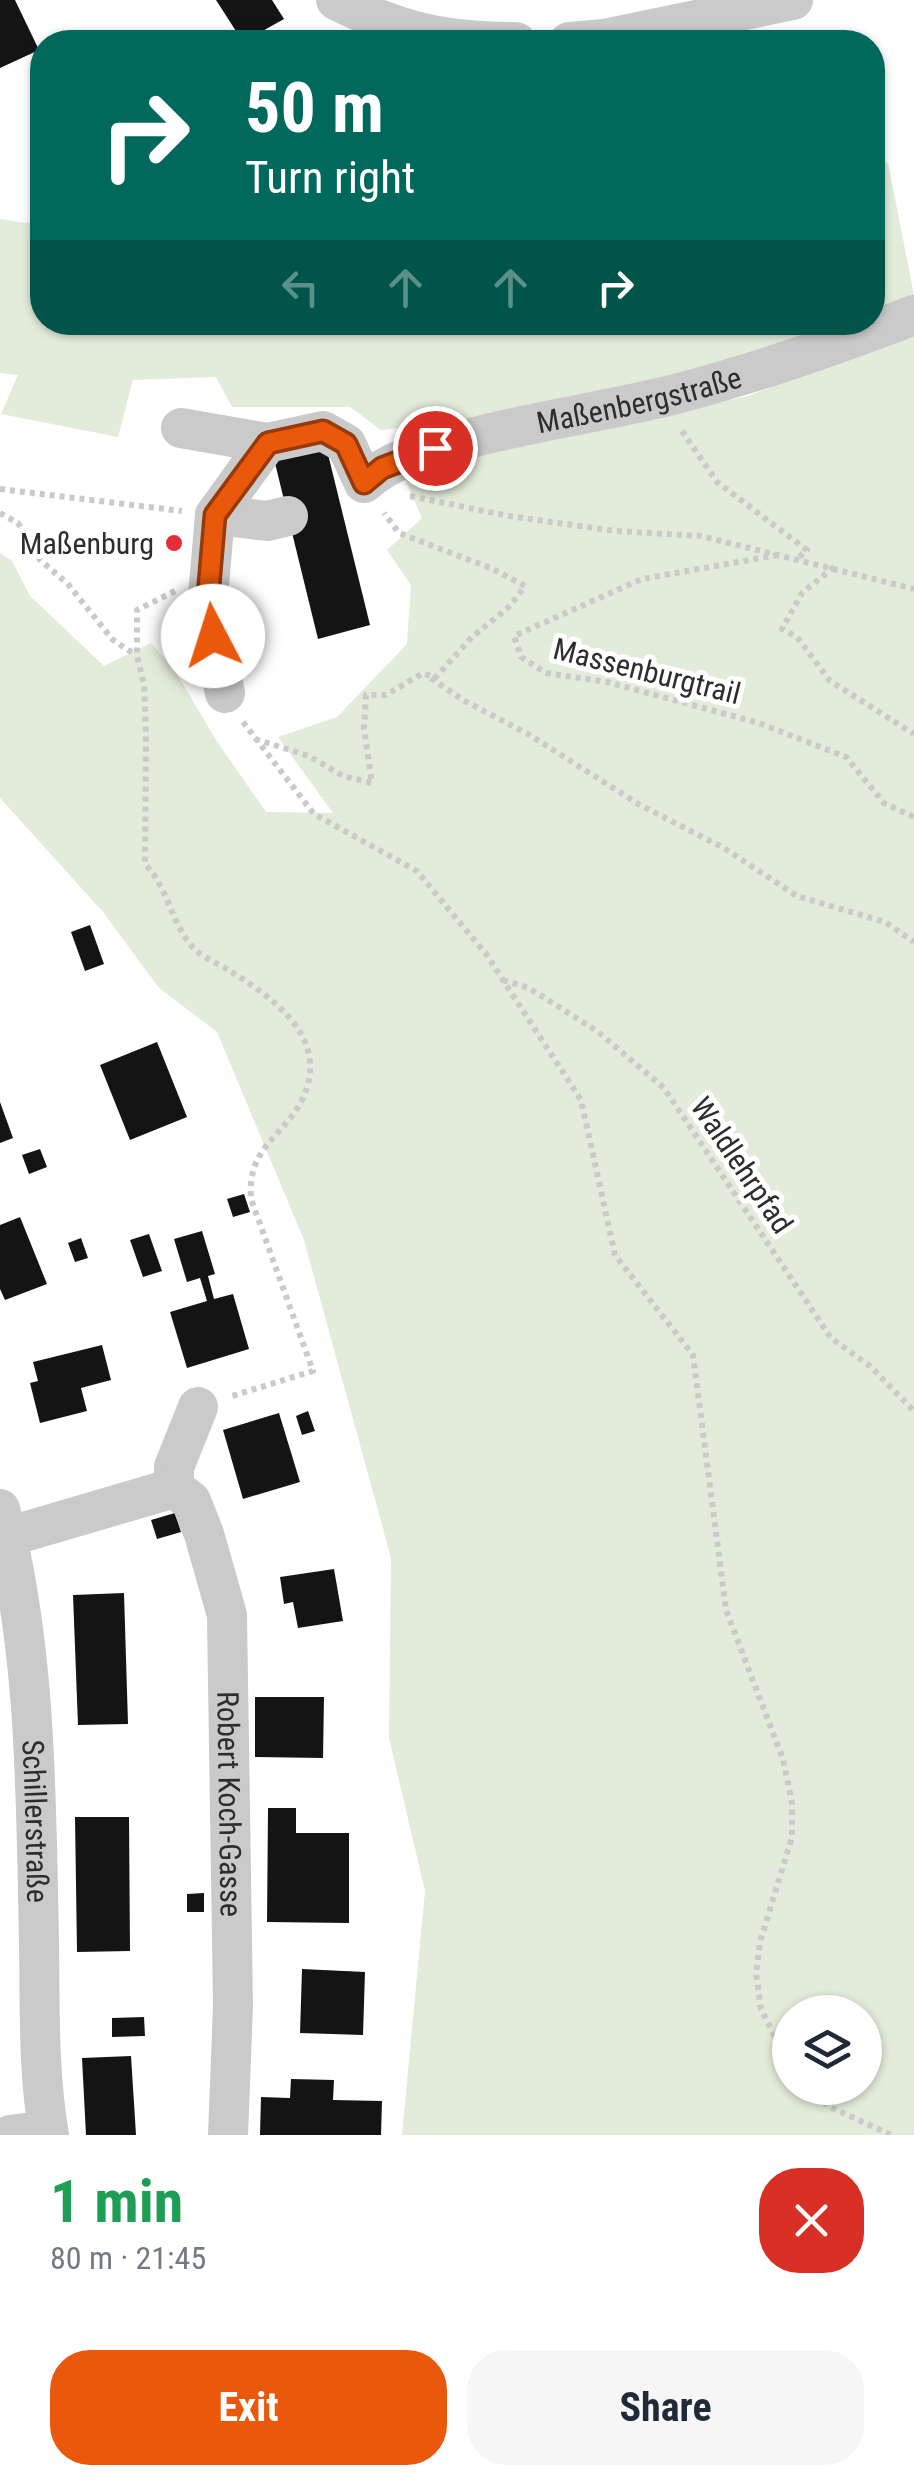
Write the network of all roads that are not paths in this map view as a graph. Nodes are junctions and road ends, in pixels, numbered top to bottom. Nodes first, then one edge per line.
1 (336, 0) edge
2 (792, 0) edge
3 (404, 30) edge
4 (647, 30) edge
5 (914, 315) edge
6 (885, 326) edge
7 (860, 335) edge
8 (181, 428) dead end
9 (268, 443) junction
10 (215, 515) junction
11 (288, 516) dead end
12 (226, 693) road end
13 (198, 1407) road end
14 (174, 1488) junction
15 (4, 1523) edge
16 (36, 2133) edge
17 (228, 2135) edge

1 - 3 street
2 - 4 street
5 - 6 street, Maßenbergstraße
7 - 9 street, Maßenbergstraße
8 - 9 street
9 - 10 street
10 - 11 street
10 - 12 street
13 - 14 street
14 - 15 street
14 - 17 street, Robert Koch-Gasse
15 - 16 street, Schillerstraße

